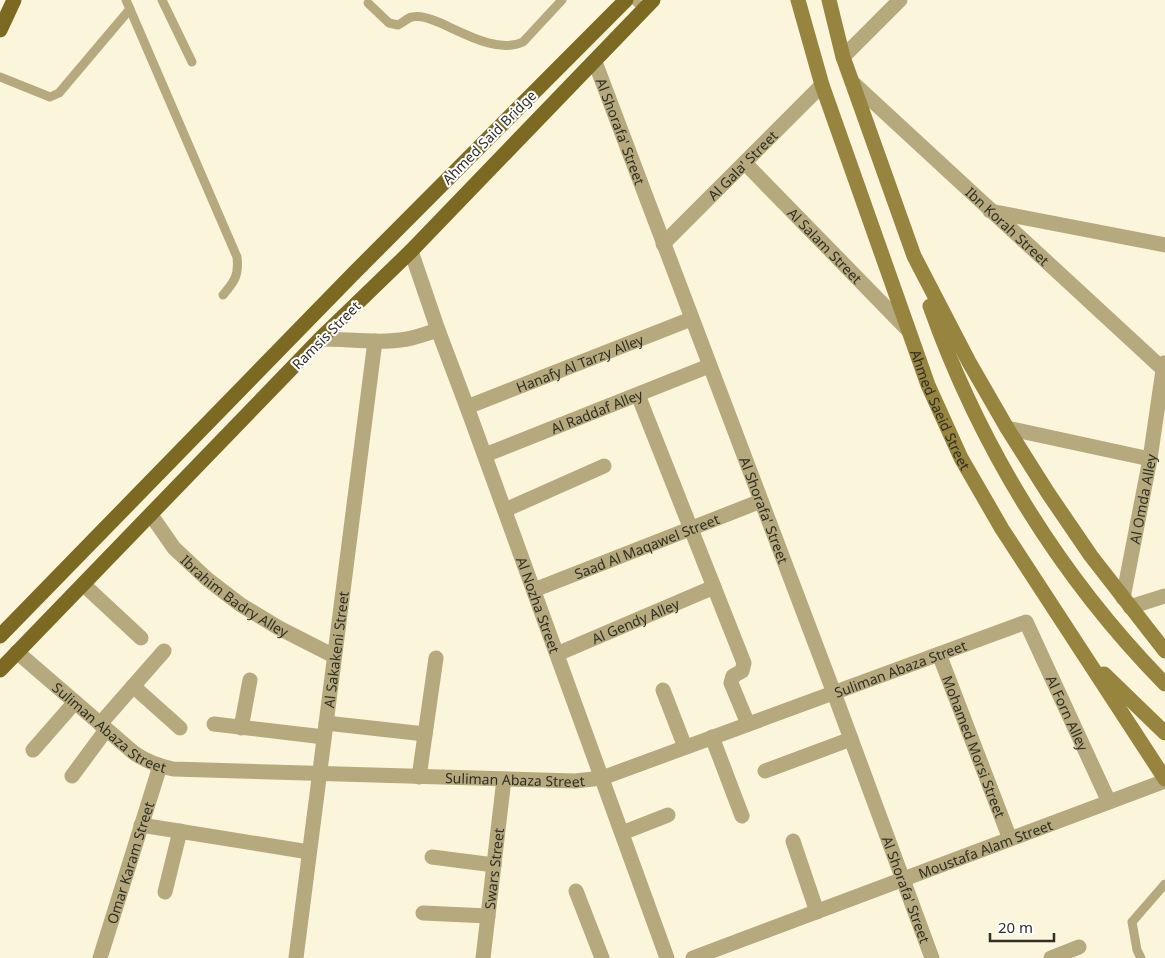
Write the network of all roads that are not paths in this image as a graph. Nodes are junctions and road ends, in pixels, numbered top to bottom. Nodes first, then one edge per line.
1 (14, 0) edge
2 (126, 0) edge
3 (162, 0) edge
4 (562, 0) edge
5 (626, 0) edge
6 (798, 0) edge
7 (829, 0) edge
8 (900, 0) edge
9 (368, 2) dead end
10 (644, 3) edge
11 (130, 9) junction
12 (0, 30) edge
13 (843, 57) junction
14 (192, 62) dead end
15 (595, 62) junction
16 (0, 77) edge
17 (852, 82) junction
18 (822, 85) junction
19 (745, 164) junction
20 (990, 211) junction
21 (663, 244) junction
22 (1165, 245) edge
23 (411, 251) junction
24 (914, 256) junction
25 (353, 274) joint
26 (223, 295) dead end
27 (691, 319) junction
28 (906, 328) junction
29 (438, 330) junction
30 (320, 339) junction
31 (375, 341) junction
32 (710, 366) junction
33 (1164, 366) edge
34 (638, 394) junction
35 (468, 407) junction
36 (1007, 428) junction
37 (485, 455) junction
38 (1150, 459) junction
39 (604, 466) dead end
40 (761, 501) junction
41 (505, 510) junction
42 (151, 515) junction
43 (691, 528) junction
44 (50, 585) junction
45 (84, 585) junction
46 (714, 587) junction
47 (534, 590) junction
48 (1165, 596) edge
49 (67, 602) junction
50 (1126, 602) junction
51 (1026, 622) joint
52 (0, 636) edge
53 (141, 638) dead end
54 (164, 651) dead end
55 (1165, 651) edge
56 (17, 652) junction
57 (557, 654) junction
58 (939, 654) junction
59 (334, 656) junction
60 (1084, 656) junction
61 (436, 658) dead end
62 (0, 670) edge
63 (250, 680) dead end
64 (1165, 684) edge
65 (133, 686) junction
66 (663, 690) dead end
67 (834, 693) junction
68 (75, 702) junction
69 (214, 724) dead end
70 (748, 724) junction
71 (103, 727) junction
72 (180, 728) dead end
73 (241, 728) junction
74 (325, 730) junction
75 (1165, 733) edge
76 (425, 734) junction
77 (712, 737) junction
78 (851, 739) junction
79 (685, 747) junction
80 (33, 750) dead end
81 (160, 766) junction
82 (765, 771) dead end
83 (319, 774) junction
84 (72, 776) dead end
85 (419, 776) junction
86 (602, 778) junction
87 (504, 779) junction
88 (1165, 780) edge
89 (1109, 802) junction
90 (668, 815) dead end
91 (742, 816) dead end
92 (142, 824) junction
93 (180, 831) junction
94 (622, 833) junction
95 (1010, 839) junction
96 (793, 841) dead end
97 (309, 852) junction
98 (432, 857) dead end
99 (494, 865) junction
100 (903, 879) junction
101 (1165, 884) edge
102 (576, 891) dead end
103 (165, 892) dead end
104 (423, 912) dead end
105 (817, 912) junction
106 (488, 916) junction
107 (1079, 947) dead end
108 (100, 958) edge
109 (296, 958) edge
110 (483, 958) edge
111 (602, 958) edge
112 (667, 958) edge
113 (693, 958) edge
114 (932, 958) edge
115 (1051, 958) edge
116 (1141, 958) edge

1 - 12 main road
2 - 11 lane
3 - 14 lane
4 - 9 lane
5 - 25 main road, Ahmed Said Bridge
6 - 18 main road, Ahmed Saeid Street
7 - 13 main road
8 - 13 street
10 - 15 main road, Ramsis Street
11 - 16 lane
11 - 26 lane
13 - 17 main road
15 - 21 street, Al Shorafa' Street
15 - 23 main road, Ramsis Street
17 - 20 street, Ibn Korah Street
17 - 24 main road
18 - 19 street, Al Gala' Street
18 - 28 main road, Ahmed Saeid Street
19 - 21 street, Al Gala' Street
19 - 28 street, Al Salam Street
20 - 22 street
20 - 33 street, Ibn Korah Street
21 - 27 street, Al Shorafa' Street
23 - 29 street, Al Nozha Street
23 - 30 main road, Ramsis Street
24 - 36 main road
24 - 64 main road
25 - 44 main road, Ramsis Street
27 - 32 street, Al Shorafa' Street
27 - 35 street, Hanafy Al Tarzy Alley
28 - 60 main road, Ahmed Saeid Street
29 - 31 street
29 - 35 street, Al Nozha Street
30 - 31 street
30 - 42 main road, Ramsis Street
31 - 59 street, Al Sakakeni Street
32 - 34 street, Al Raddaf Alley
32 - 40 street, Al Shorafa' Street
33 - 38 street, Al Omda Alley
34 - 37 street, Al Raddaf Alley
34 - 43 street
35 - 37 street, Al Nozha Street
36 - 38 street
36 - 50 main road
37 - 41 street, Al Nozha Street
38 - 50 street, Al Omda Alley
39 - 41 street
40 - 43 street, Saad Al Maqawel Street
40 - 67 street, Al Shorafa' Street
41 - 47 street, Al Nozha Street
42 - 45 main road, Ramsis Street
42 - 59 street, Ibrahim Badry Alley
43 - 46 street
43 - 47 street, Saad Al Maqawel Street
44 - 49 main road
44 - 52 main road, Ramsis Street
45 - 49 main road, Ramsis Street
45 - 53 street
46 - 57 street, Al Gendy Alley
46 - 70 street
47 - 57 street, Al Nozha Street
48 - 50 street
49 - 56 main road, Ramsis Street
50 - 55 main road
51 - 58 street, Suliman Abaza Street
51 - 89 street, Al Forn Alley
54 - 65 street
56 - 62 main road, Ramsis Street
56 - 68 street, Suliman Abaza Street
57 - 86 street, Al Nozha Street
58 - 67 street, Suliman Abaza Street
58 - 95 street, Mohamed Morsi Street
59 - 74 street, Al Sakakeni Street
60 - 75 main road
60 - 88 main road, Ahmed Saeid Street
61 - 76 street
63 - 73 street
65 - 71 street
65 - 72 street
66 - 79 street
67 - 70 street, Suliman Abaza Street
67 - 78 street, Al Shorafa' Street
68 - 71 street, Suliman Abaza Street
68 - 80 street
69 - 73 street
70 - 77 street, Suliman Abaza Street
71 - 81 street, Suliman Abaza Street
71 - 84 street
73 - 74 street
74 - 76 street
74 - 83 street, Al Sakakeni Street
76 - 85 street
77 - 79 street, Suliman Abaza Street
77 - 91 street
78 - 82 street
78 - 100 street, Al Shorafa' Street
79 - 86 street, Suliman Abaza Street
81 - 83 street, Suliman Abaza Street
81 - 92 street, Omar Karam Street
83 - 85 street, Suliman Abaza Street
83 - 97 street, Al Sakakeni Street
85 - 87 street, Suliman Abaza Street
86 - 87 street, Suliman Abaza Street
86 - 94 street, Al Nozha Street
87 - 99 street, Swars Street
88 - 89 street, Moustafa Alam Street
89 - 95 street, Moustafa Alam Street
90 - 94 street
92 - 93 street
92 - 108 street, Omar Karam Street
93 - 97 street
93 - 103 street
94 - 112 street, Al Nozha Street
95 - 100 street, Moustafa Alam Street
96 - 105 street
97 - 109 street, Al Sakakeni Street
98 - 99 street
99 - 106 street, Swars Street
100 - 105 street, Moustafa Alam Street
100 - 114 street, Al Shorafa' Street
101 - 116 lane
102 - 111 street
104 - 106 street
105 - 113 street, Moustafa Alam Street
106 - 110 street, Swars Street
107 - 115 street

